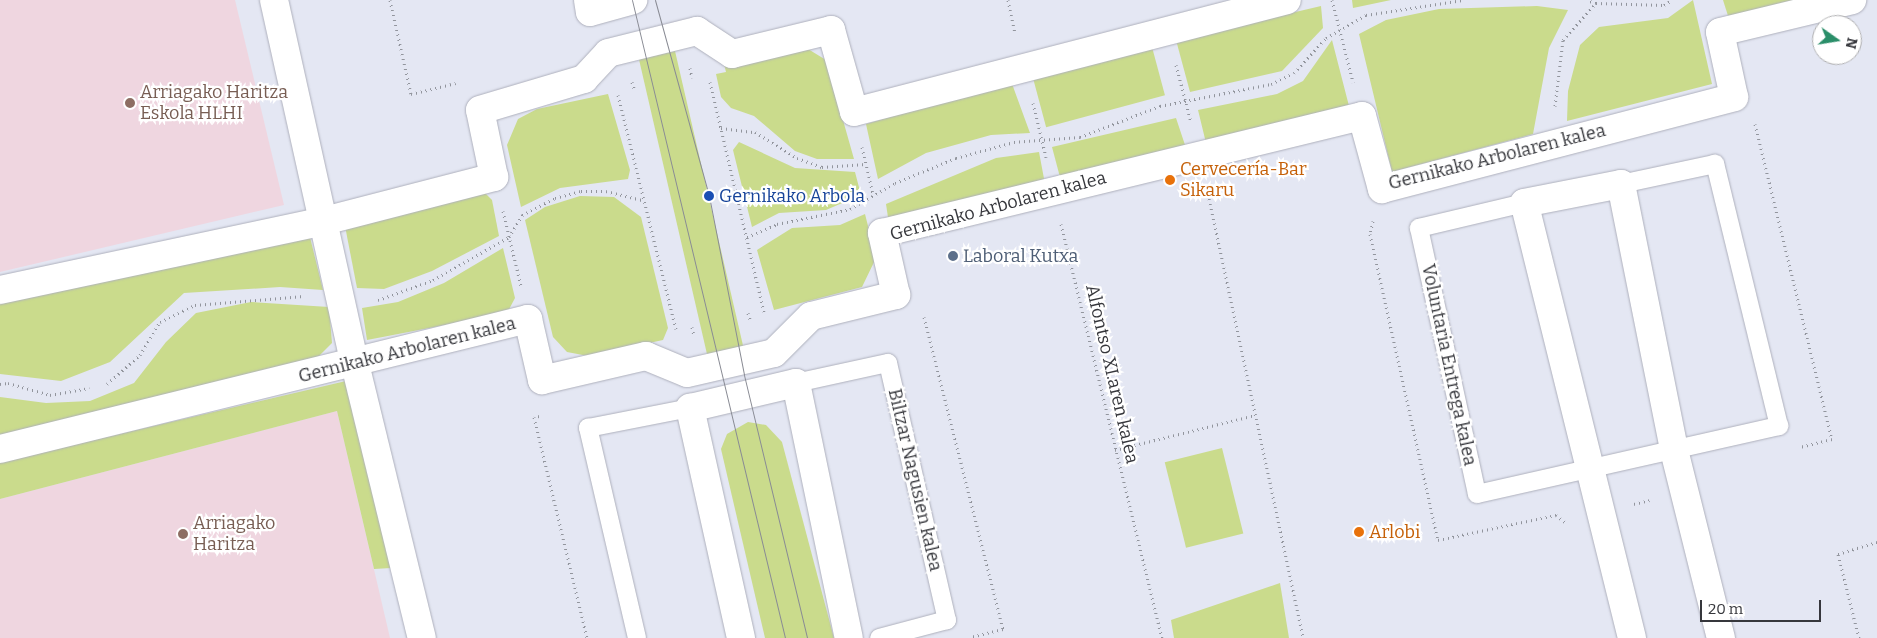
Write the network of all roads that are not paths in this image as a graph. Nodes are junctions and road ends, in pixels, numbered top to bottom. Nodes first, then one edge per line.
1 (274, 0) edge
2 (588, 0) edge
3 (633, 0) edge
4 (1288, 0) edge
5 (1852, 0) edge
6 (1621, 184) junction
7 (1524, 204) junction
8 (324, 221) junction
9 (0, 290) edge
10 (355, 364) junction
11 (796, 383) junction
12 (690, 408) junction
13 (0, 449) edge
14 (1674, 450) junction
15 (1591, 470) junction
16 (422, 638) edge
17 (638, 638) edge
18 (741, 638) edge
19 (849, 638) edge
20 (878, 638) edge
21 (1632, 638) edge
22 (1721, 638) edge

1 - 8 street
2 - 3 street
4 - 8 street
5 - 10 street, Gernikako Arbolaren kalea
6 - 7 street, Voluntaria Entrega kalea
6 - 14 street
6 - 14 lane, Voluntaria Entrega kalea
7 - 15 street
7 - 15 lane, Voluntaria Entrega kalea
8 - 9 street
8 - 10 street
10 - 13 street, Gernikako Arbolaren kalea
10 - 16 street
11 - 12 street, Biltzar Nagusien kalea
11 - 19 street
11 - 20 lane, Biltzar Nagusien kalea
12 - 17 lane, Biltzar Nagusien kalea
12 - 18 street
14 - 15 lane, Voluntaria Entrega kalea
14 - 22 street
15 - 21 street

